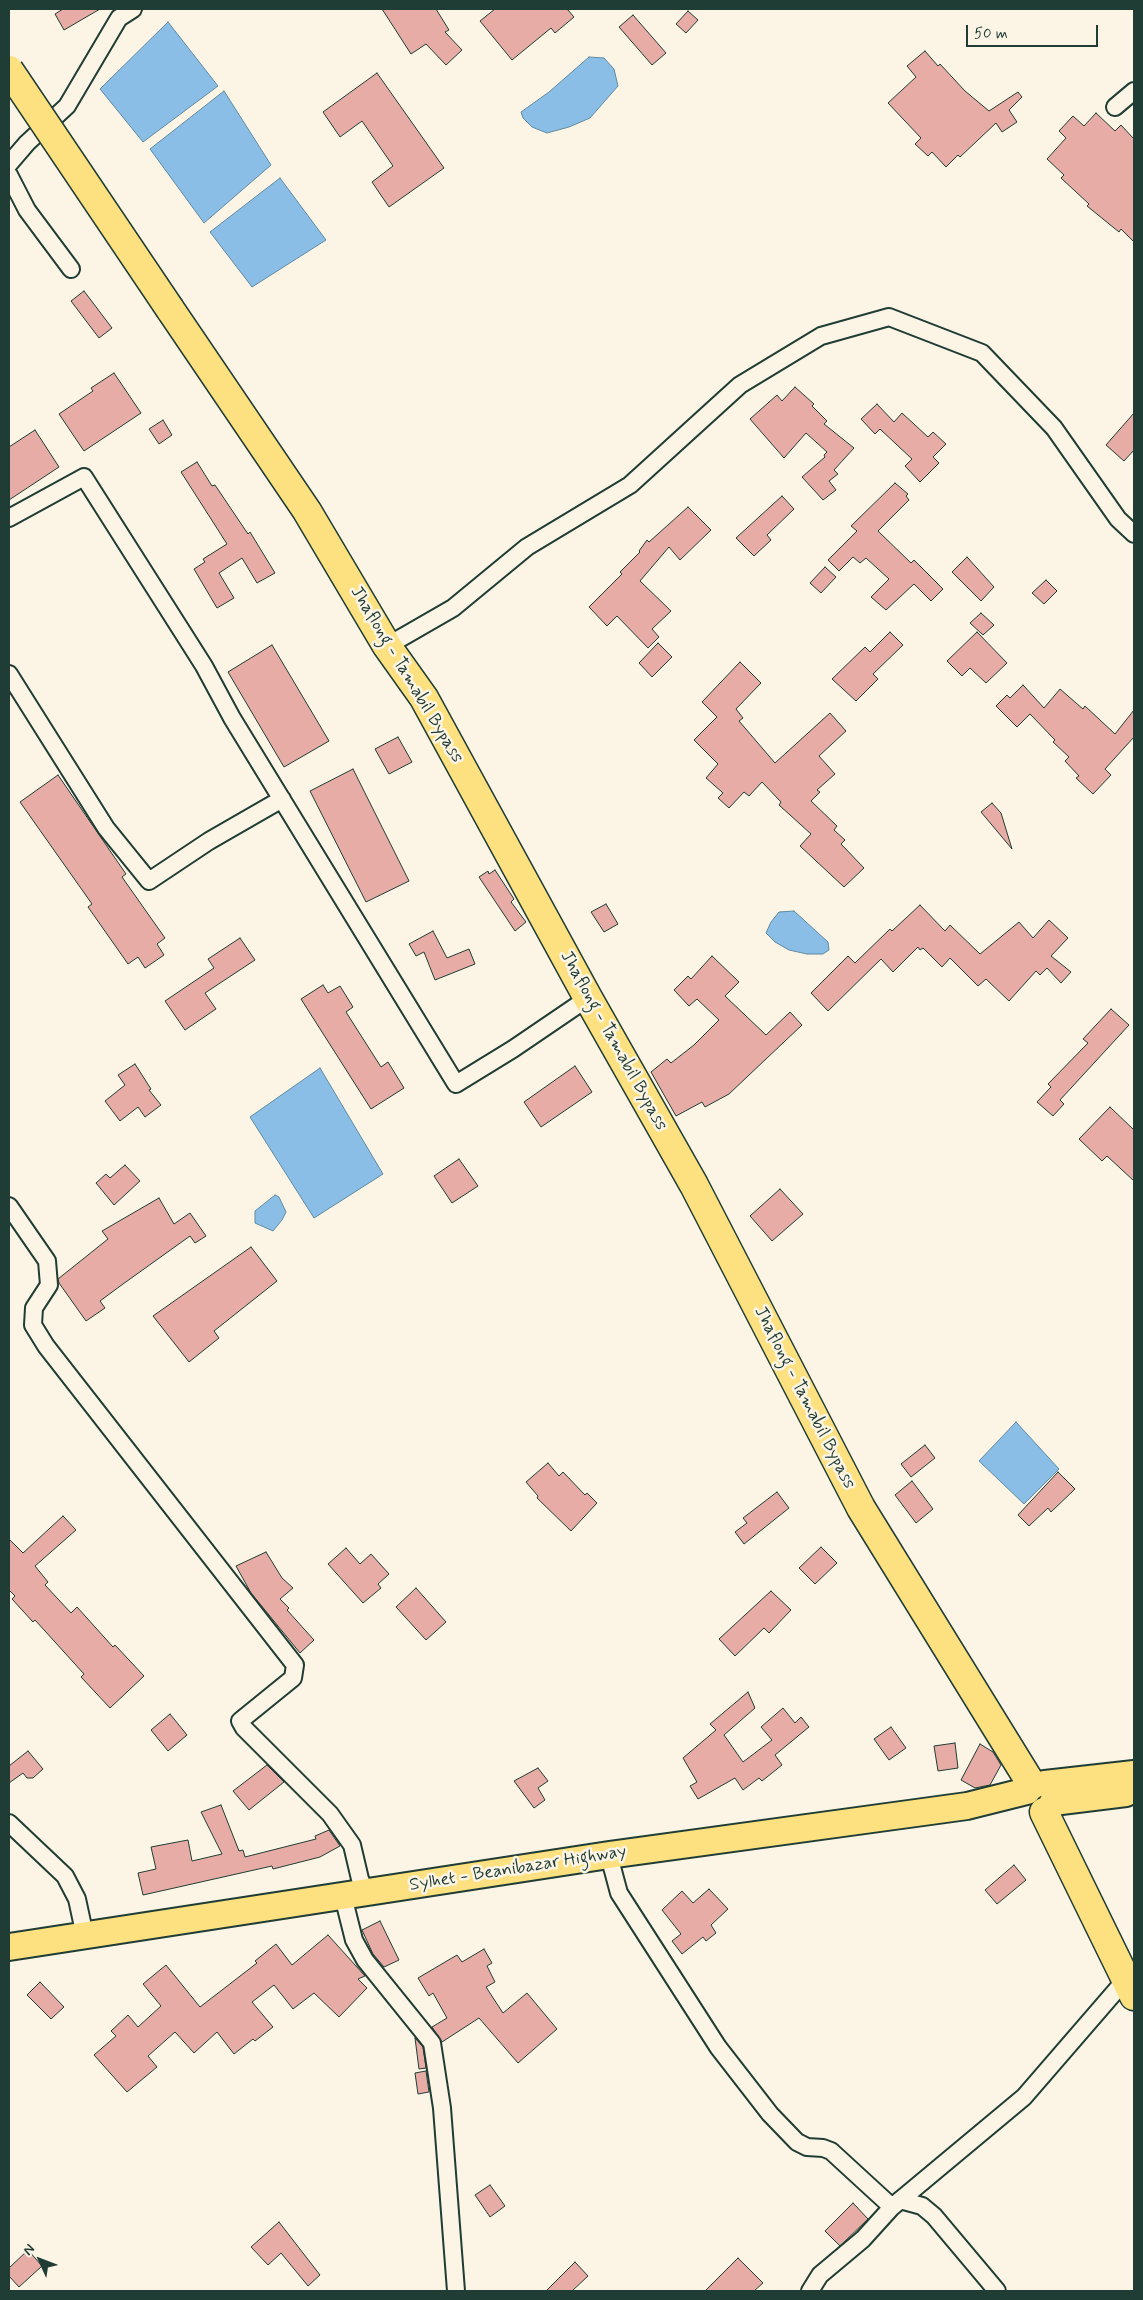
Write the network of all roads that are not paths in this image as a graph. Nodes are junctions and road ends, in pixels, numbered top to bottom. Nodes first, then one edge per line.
1 (133, 9) edge
2 (9, 70) edge
3 (1134, 91) edge
4 (1115, 107) dead end
5 (9, 164) edge
6 (9, 175) edge
7 (71, 269) dead end
8 (9, 518) edge
9 (1134, 534) edge
10 (387, 646) junction
11 (9, 674) edge
12 (282, 799) junction
13 (588, 998) junction
14 (9, 1206) edge
15 (1134, 1774) edge
16 (1134, 1792) edge
17 (1038, 1797) junction
18 (9, 1823) edge
19 (612, 1868) junction
20 (366, 1892) junction
21 (346, 1908) junction
22 (85, 1936) junction
23 (9, 1947) edge
24 (9, 1960) edge
25 (1130, 1987) edge
26 (896, 2204) junction
27 (456, 2291) edge
28 (810, 2291) edge
29 (997, 2291) edge

1 - 5 street
2 - 10 highway, Jhaflong - Tamabil Bypass, bridge
3 - 4 street
6 - 7 street
8 - 12 street
9 - 10 street
10 - 13 highway, Jhaflong - Tamabil Bypass
11 - 12 street
12 - 13 street
13 - 17 highway, Jhaflong - Tamabil Bypass
14 - 20 street
15 - 17 main road
16 - 17 main road
17 - 19 main road, Sylhet - Beanibazar Highway
17 - 20 main road, Sylhet - Beanibazar Highway
17 - 25 highway, Jhaflong - Tamabil Bypass
18 - 22 street
19 - 21 main road, Sylhet - Beanibazar Highway
19 - 26 street
20 - 22 main road, Sylhet - Beanibazar Highway
21 - 24 main road, Sylhet - Beanibazar Highway
21 - 27 street
22 - 23 main road, Sylhet - Beanibazar Highway
25 - 26 street
26 - 28 street
26 - 29 street

